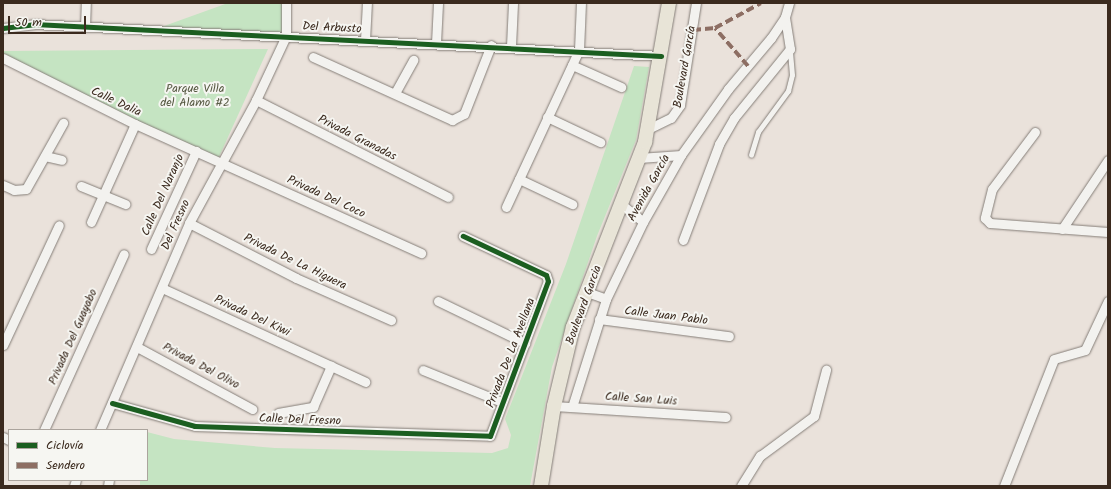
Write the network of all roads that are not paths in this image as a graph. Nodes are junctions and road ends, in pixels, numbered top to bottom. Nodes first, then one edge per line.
1 (86, 3) edge
2 (286, 3) edge
3 (367, 3) edge
4 (438, 3) edge
5 (513, 3) edge
6 (581, 3) edge
7 (669, 3) edge
8 (696, 3) edge
9 (789, 3) edge
10 (785, 17) junction
11 (84, 27) junction
12 (3, 28) edge
13 (286, 36) junction
14 (365, 40) junction
15 (436, 43) junction
16 (491, 46) junction
17 (511, 46) junction
18 (790, 49) junction
19 (579, 50) junction
20 (661, 56) junction
21 (313, 57) dead end
22 (3, 58) edge
23 (413, 60) dead end
24 (572, 65) junction
25 (622, 87) dead end
26 (396, 93) junction
27 (256, 100) junction
28 (547, 117) junction
29 (63, 123) dead end
30 (135, 124) junction
31 (648, 129) junction
32 (1035, 132) dead end
33 (600, 142) dead end
34 (196, 151) junction
35 (681, 155) junction
36 (751, 155) dead end
37 (45, 156) junction
38 (639, 158) junction
39 (62, 160) dead end
40 (1108, 160) edge
41 (221, 162) junction
42 (519, 178) junction
43 (3, 185) edge
44 (82, 186) dead end
45 (102, 194) junction
46 (448, 197) dead end
47 (125, 204) dead end
48 (572, 204) dead end
49 (621, 204) junction
50 (506, 207) dead end
51 (91, 222) dead end
52 (643, 222) junction
53 (189, 223) junction
54 (59, 225) dead end
55 (1062, 229) junction
56 (1108, 232) edge
57 (463, 236) dead end
58 (683, 240) dead end
59 (151, 249) dead end
60 (421, 253) dead end
61 (124, 254) dead end
62 (162, 288) junction
63 (587, 292) junction
64 (606, 299) junction
65 (438, 301) dead end
66 (1108, 301) edge
67 (599, 319) junction
68 (391, 320) dead end
69 (729, 336) dead end
70 (525, 343) junction
71 (3, 345) edge
72 (137, 347) junction
73 (331, 366) junction
74 (422, 370) dead end
75 (826, 370) dead end
76 (365, 382) dead end
77 (502, 402) junction
78 (112, 403) junction
79 (554, 406) junction
80 (572, 407) junction
81 (252, 409) dead end
82 (278, 414) dead end
83 (726, 417) dead end
84 (44, 429) edge
85 (100, 429) edge
86 (490, 436) joint
87 (541, 486) edge
88 (740, 486) edge
89 (1004, 486) edge

1 - 11 street
2 - 13 street
3 - 14 street
4 - 15 street
5 - 17 street
6 - 19 street
7 - 20 main road, Boulevard García
8 - 31 street, Boulevard García
9 - 10 street, Avenida García
10 - 18 street
10 - 35 street, Avenida García
11 - 12 street, Del Arbusto
11 - 13 street, Del Arbusto
13 - 14 street, Del Arbusto
13 - 27 street, Del Fresno
14 - 15 street, Del Arbusto
15 - 16 street, Del Arbusto
16 - 17 street, Del Arbusto
16 - 26 street
17 - 19 street, Del Arbusto
18 - 36 lane
18 - 58 street
19 - 20 street, Del Arbusto
19 - 24 street
20 - 31 main road, Boulevard García
21 - 26 street
22 - 30 street, Calle Dalia
23 - 26 street
24 - 25 street
24 - 28 street
27 - 41 street, Del Fresno
27 - 46 street, Privada Granadas
28 - 33 street
28 - 42 street
29 - 37 street
30 - 34 street, Calle Dalia
30 - 45 street
31 - 38 main road, Boulevard Garcia
32 - 55 street
34 - 41 street, Calle Dalia
34 - 59 street, Calle Del Naranjo
35 - 38 street
35 - 52 street, Avenida García
37 - 39 street
37 - 43 street
38 - 49 main road, Boulevard Garcia
40 - 55 street
41 - 53 street, Del Fresno
41 - 60 street, Privada Del Coco
42 - 48 street
42 - 50 street
44 - 45 street
45 - 47 street
45 - 51 street
49 - 52 street
49 - 63 main road, Boulevard Garcia
52 - 64 street, Avenida García
53 - 62 street, Del Fresno
53 - 68 street, Privada De La Higuera
54 - 71 street
55 - 56 street
57 - 70 street, Privada De La Avellana
61 - 84 street, Privada Del Guayabo
62 - 72 street, Del Fresno
62 - 73 street, Privada Del Kiwi
63 - 64 street
63 - 79 main road, Boulevard Garcia
64 - 67 street, Avenida García
65 - 70 street, Privada De La Avellana
66 - 89 street
67 - 69 street, Calle Juan Pablo
67 - 80 street, Avenida García
70 - 77 street, Privada De La Avellana
72 - 78 street, Del Fresno
72 - 81 street, Privada Del Olivo
73 - 76 street, Privada Del Kiwi
73 - 82 street
74 - 77 street, Privada De La Avellana
75 - 88 street
77 - 86 street, Privada De La Avellana
78 - 85 street, Del Fresno
78 - 86 street, Calle Del Fresno
79 - 80 street, Calle San Luis
79 - 87 main road, Boulevard Garcia
80 - 83 street, Calle San Luis

